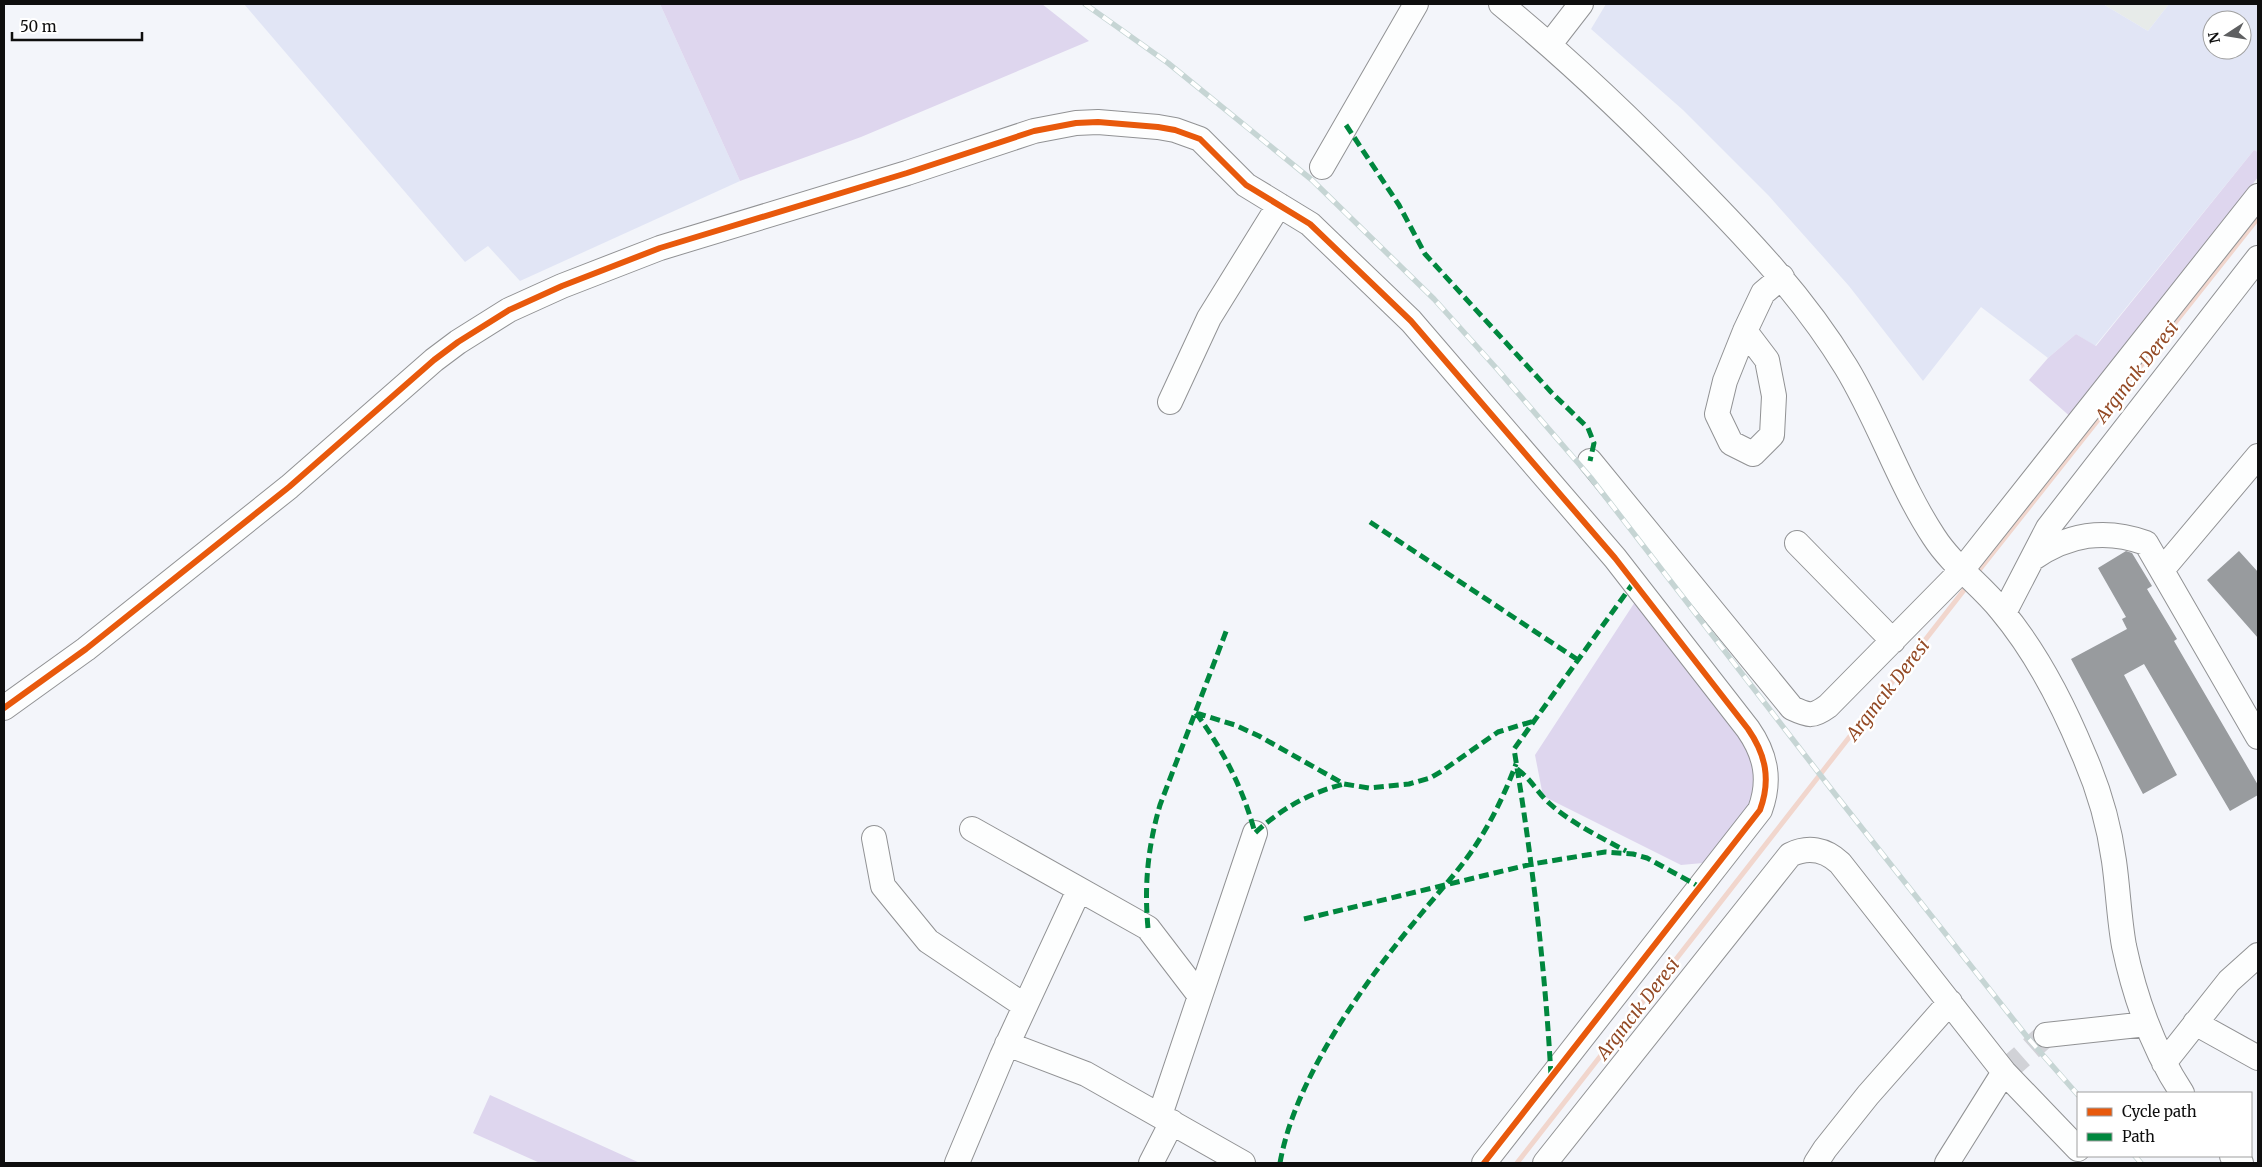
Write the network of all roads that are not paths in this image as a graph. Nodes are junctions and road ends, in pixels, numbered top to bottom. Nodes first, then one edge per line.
1 (1416, 4) edge
2 (1501, 4) edge
3 (1581, 4) edge
4 (1550, 44) junction
5 (1322, 167) dead end
6 (2258, 196) edge
7 (1279, 205) junction
8 (2258, 258) edge
9 (1782, 277) junction
10 (1745, 331) dead end
11 (1170, 402) dead end
12 (2258, 456) edge
13 (1590, 461) dead end
14 (1797, 543) dead end
15 (2031, 560) junction
16 (2162, 570) junction
17 (1965, 573) junction
18 (1997, 605) junction
19 (1893, 641) junction
20 (4, 708) edge
21 (2258, 737) edge
22 (972, 829) dead end
23 (1255, 833) dead end
24 (874, 838) dead end
25 (1079, 890) junction
26 (2258, 955) edge
27 (1200, 996) junction
28 (1950, 1002) junction
29 (1025, 1006) junction
30 (2195, 1023) junction
31 (2147, 1024) junction
32 (2046, 1035) tunnel mouth
33 (1007, 1044) junction
34 (2258, 1058) edge
35 (2164, 1062) junction
36 (2004, 1072) junction
37 (2181, 1092) edge
38 (1166, 1119) junction
39 (2077, 1148) edge
40 (957, 1163) edge
41 (1151, 1163) edge
42 (1243, 1163) edge
43 (1484, 1163) edge
44 (1546, 1163) edge
45 (1816, 1163) edge
46 (1947, 1163) edge

1 - 5 street
2 - 4 street
3 - 4 street
4 - 9 street
6 - 17 street
7 - 11 street
7 - 20 street
7 - 43 street
8 - 15 street
9 - 10 street
9 - 17 street
12 - 16 street
13 - 19 street
14 - 19 street
15 - 16 street
15 - 18 street
16 - 21 street
17 - 18 street
17 - 19 street
18 - 31 street
22 - 25 street
23 - 27 street
24 - 29 street
25 - 27 street
25 - 29 street
26 - 30 street
27 - 38 street
28 - 36 street
28 - 44 street
28 - 45 street
29 - 33 street
30 - 34 street
30 - 35 street
31 - 32 street
31 - 35 street
33 - 38 street
33 - 40 street
35 - 37 street
36 - 39 street
36 - 46 street
38 - 41 street
38 - 42 street

